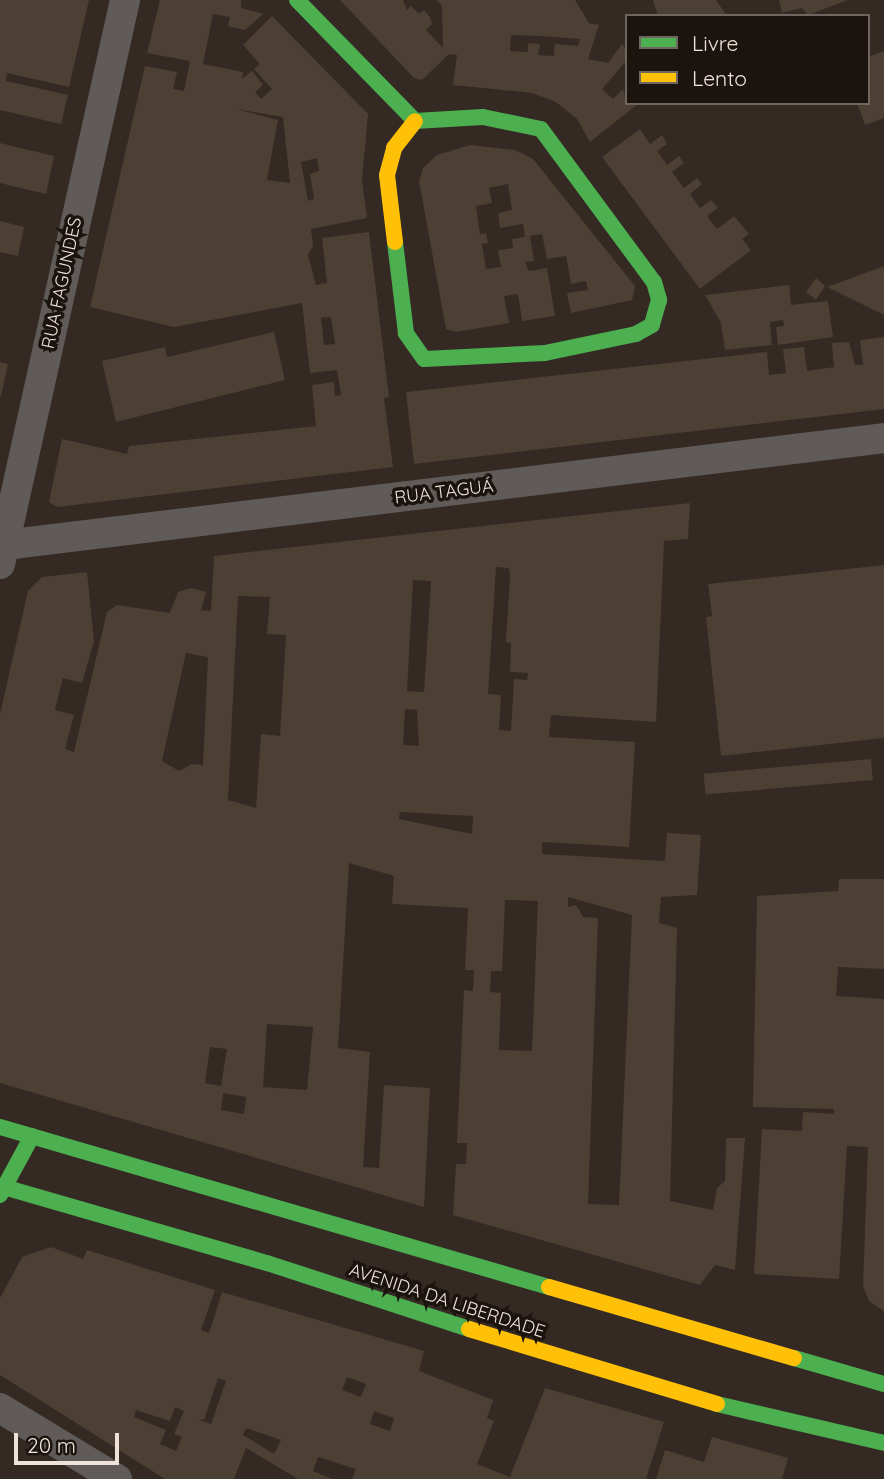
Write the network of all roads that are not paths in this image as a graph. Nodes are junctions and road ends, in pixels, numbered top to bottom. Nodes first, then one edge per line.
1 (125, 0) edge
2 (298, 0) edge
3 (415, 121) junction
4 (884, 438) edge
5 (2, 555) edge
6 (0, 1127) edge
7 (32, 1136) junction
8 (1, 1190) edge
9 (884, 1384) edge
10 (0, 1408) edge
11 (884, 1443) edge
12 (117, 1479) edge

1 - 5 street, RUA FAGUNDES
2 - 3 main road
3 - 3 main road
4 - 5 street, RUA TAGUÁ
6 - 7 main road
7 - 8 main road
7 - 9 main road
8 - 11 main road, AVENIDA DA LIBERDADE
10 - 12 street

